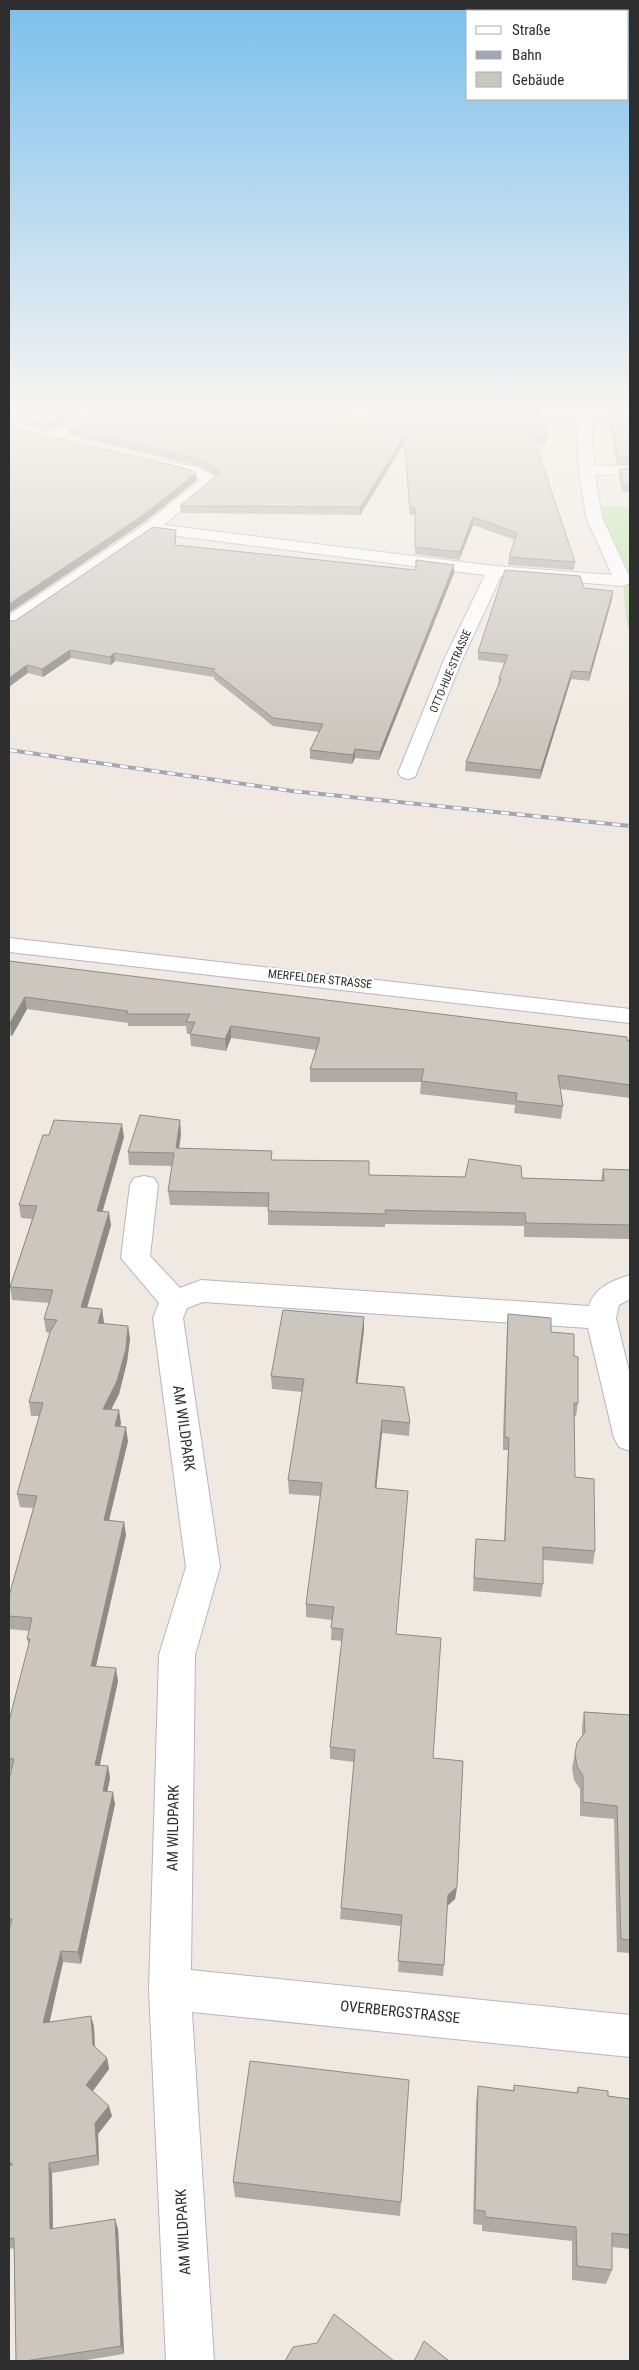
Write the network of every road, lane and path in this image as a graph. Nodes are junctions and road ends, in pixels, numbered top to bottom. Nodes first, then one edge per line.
1 (157, 523) edge
2 (597, 523) edge
3 (150, 528) junction
4 (496, 571) junction
5 (9, 623) edge
6 (408, 773) dead end
7 (9, 945) edge
8 (630, 1016) edge
9 (144, 1185) dead end
10 (630, 1286) edge
11 (175, 1301) junction
12 (601, 1318) junction
13 (630, 1438) edge
14 (170, 1989) junction
15 (630, 2036) edge
16 (190, 2361) edge

1 - 3 street
2 - 4 street
3 - 4 street
3 - 5 street
4 - 6 street, OTTO-HUE-STRASSE
7 - 8 street, MERFELDER STRASSE
9 - 11 street
10 - 12 street
11 - 12 street
11 - 14 street, AM WILDPARK
12 - 13 street
14 - 15 street, OVERBERGSTRASSE
14 - 16 street, AM WILDPARK

